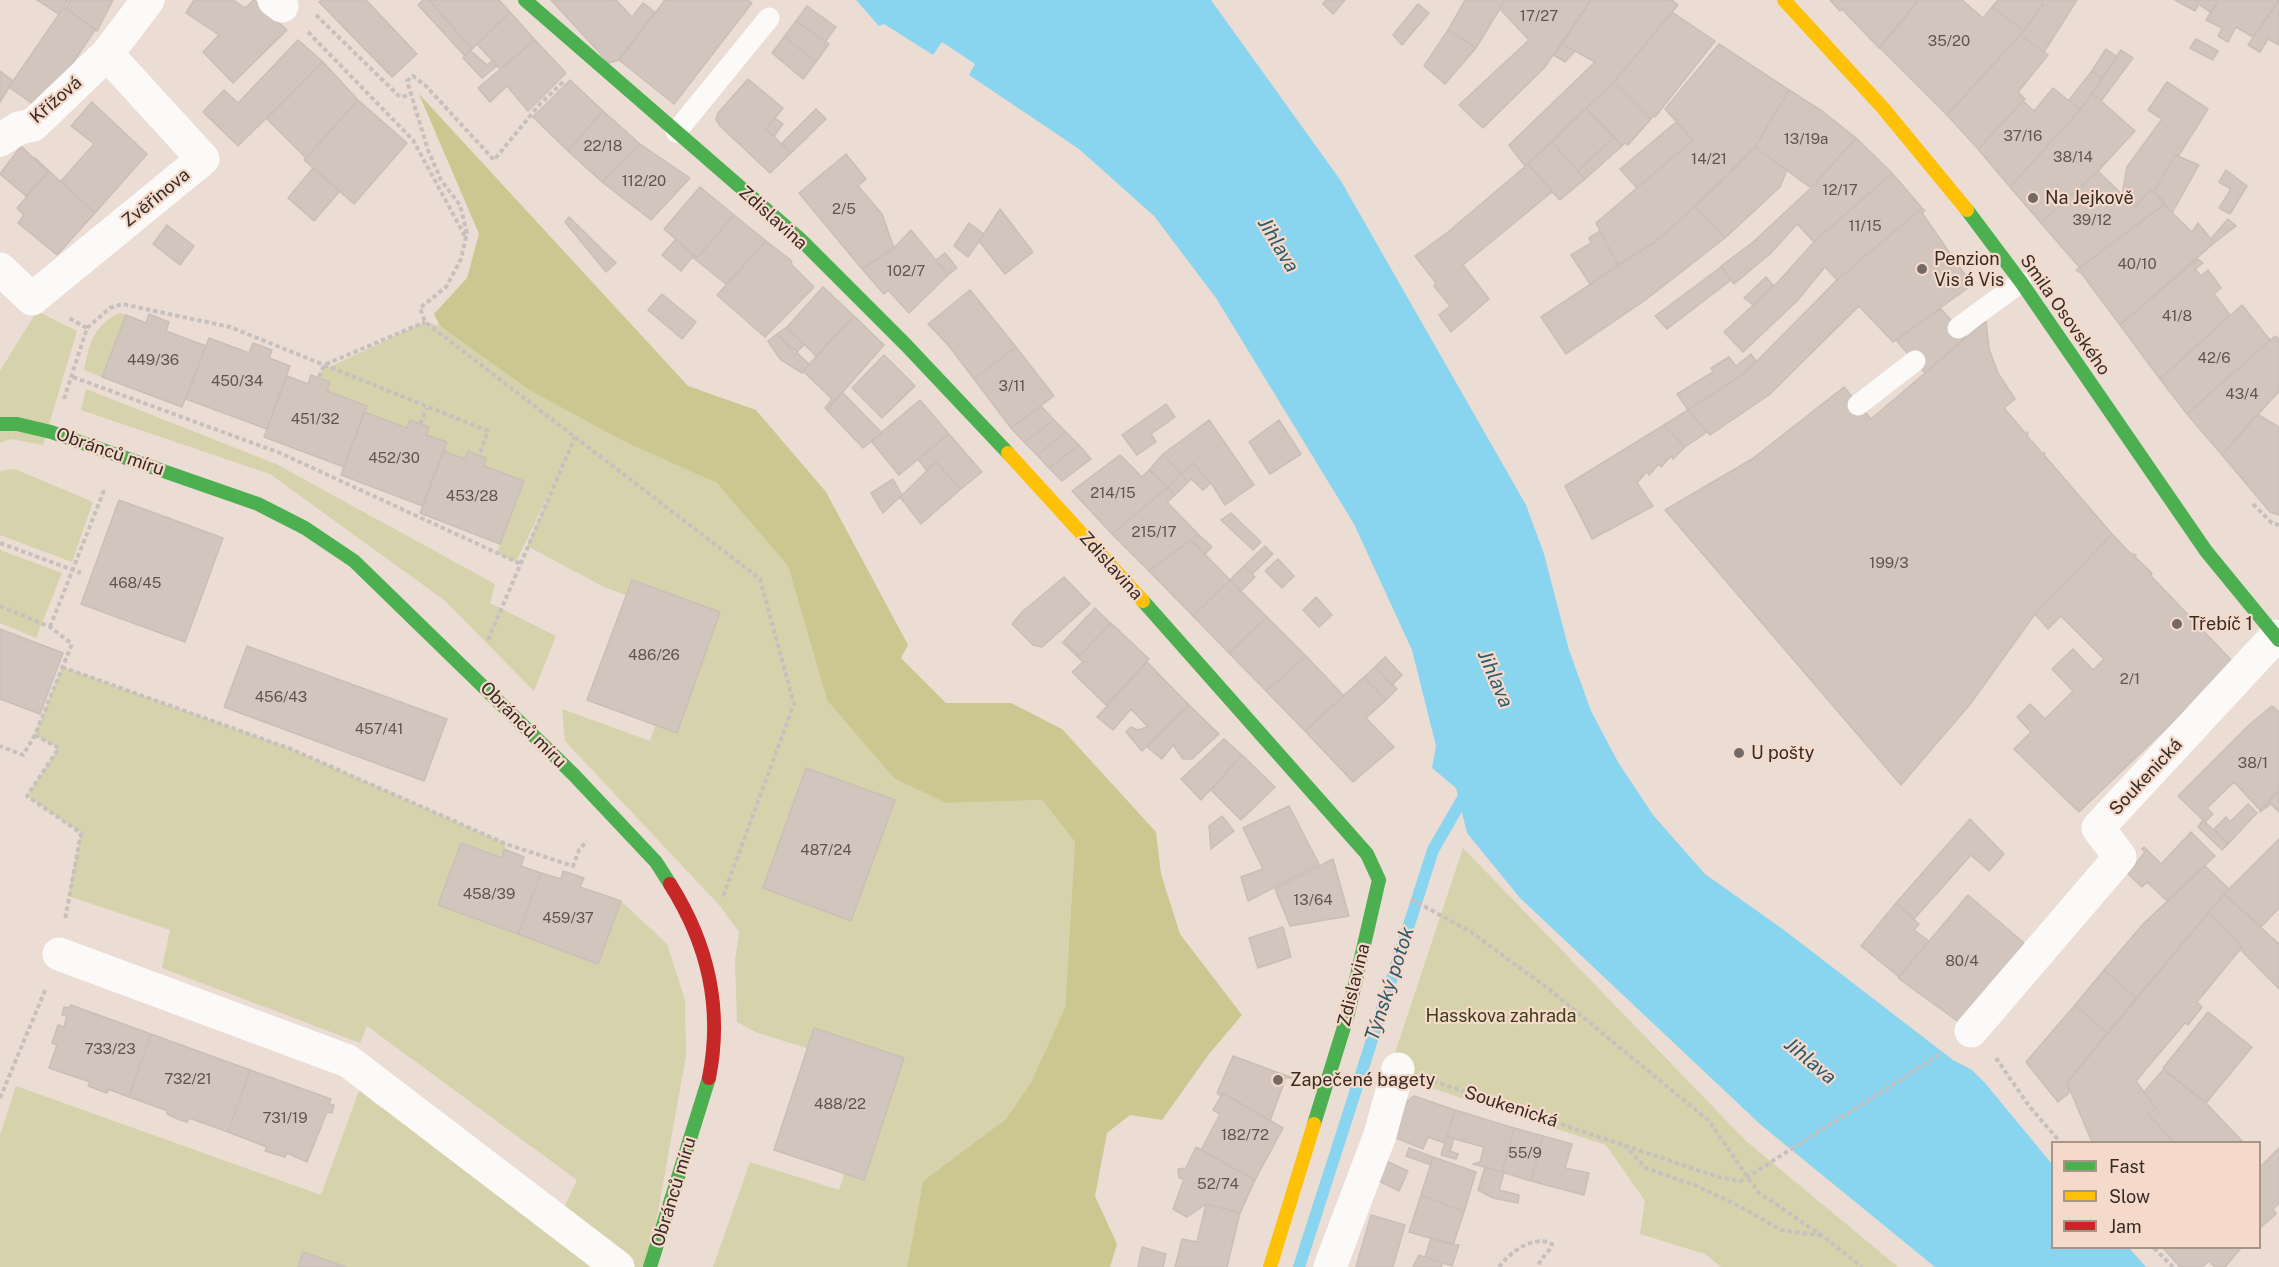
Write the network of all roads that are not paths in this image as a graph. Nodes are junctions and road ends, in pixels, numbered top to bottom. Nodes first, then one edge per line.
1 (148, 0) edge
2 (525, 0) edge
3 (1784, 0) edge
4 (769, 18) dead end
5 (107, 54) junction
6 (676, 132) junction
7 (0, 140) edge
8 (0, 269) edge
9 (2021, 282) junction
10 (1958, 328) dead end
11 (1915, 361) dead end
12 (1858, 405) dead end
13 (0, 424) edge
14 (2278, 636) edge
15 (59, 954) road end
16 (1971, 1031) road end
17 (1398, 1070) road end
18 (618, 1267) edge
19 (650, 1267) edge
20 (1270, 1267) edge
21 (1330, 1267) edge

1 - 5 street, Křížová
2 - 6 street, Zdislavina
3 - 9 street, Smila Osovského
4 - 6 lane
5 - 7 street, Křížová
5 - 8 street, Zvěřinova
6 - 20 street, Zdislavina
9 - 10 lane
9 - 14 street, Smila Osovského
11 - 12 lane
13 - 19 street, Obránců míru
14 - 16 street, Soukenická
15 - 18 street
17 - 21 street

